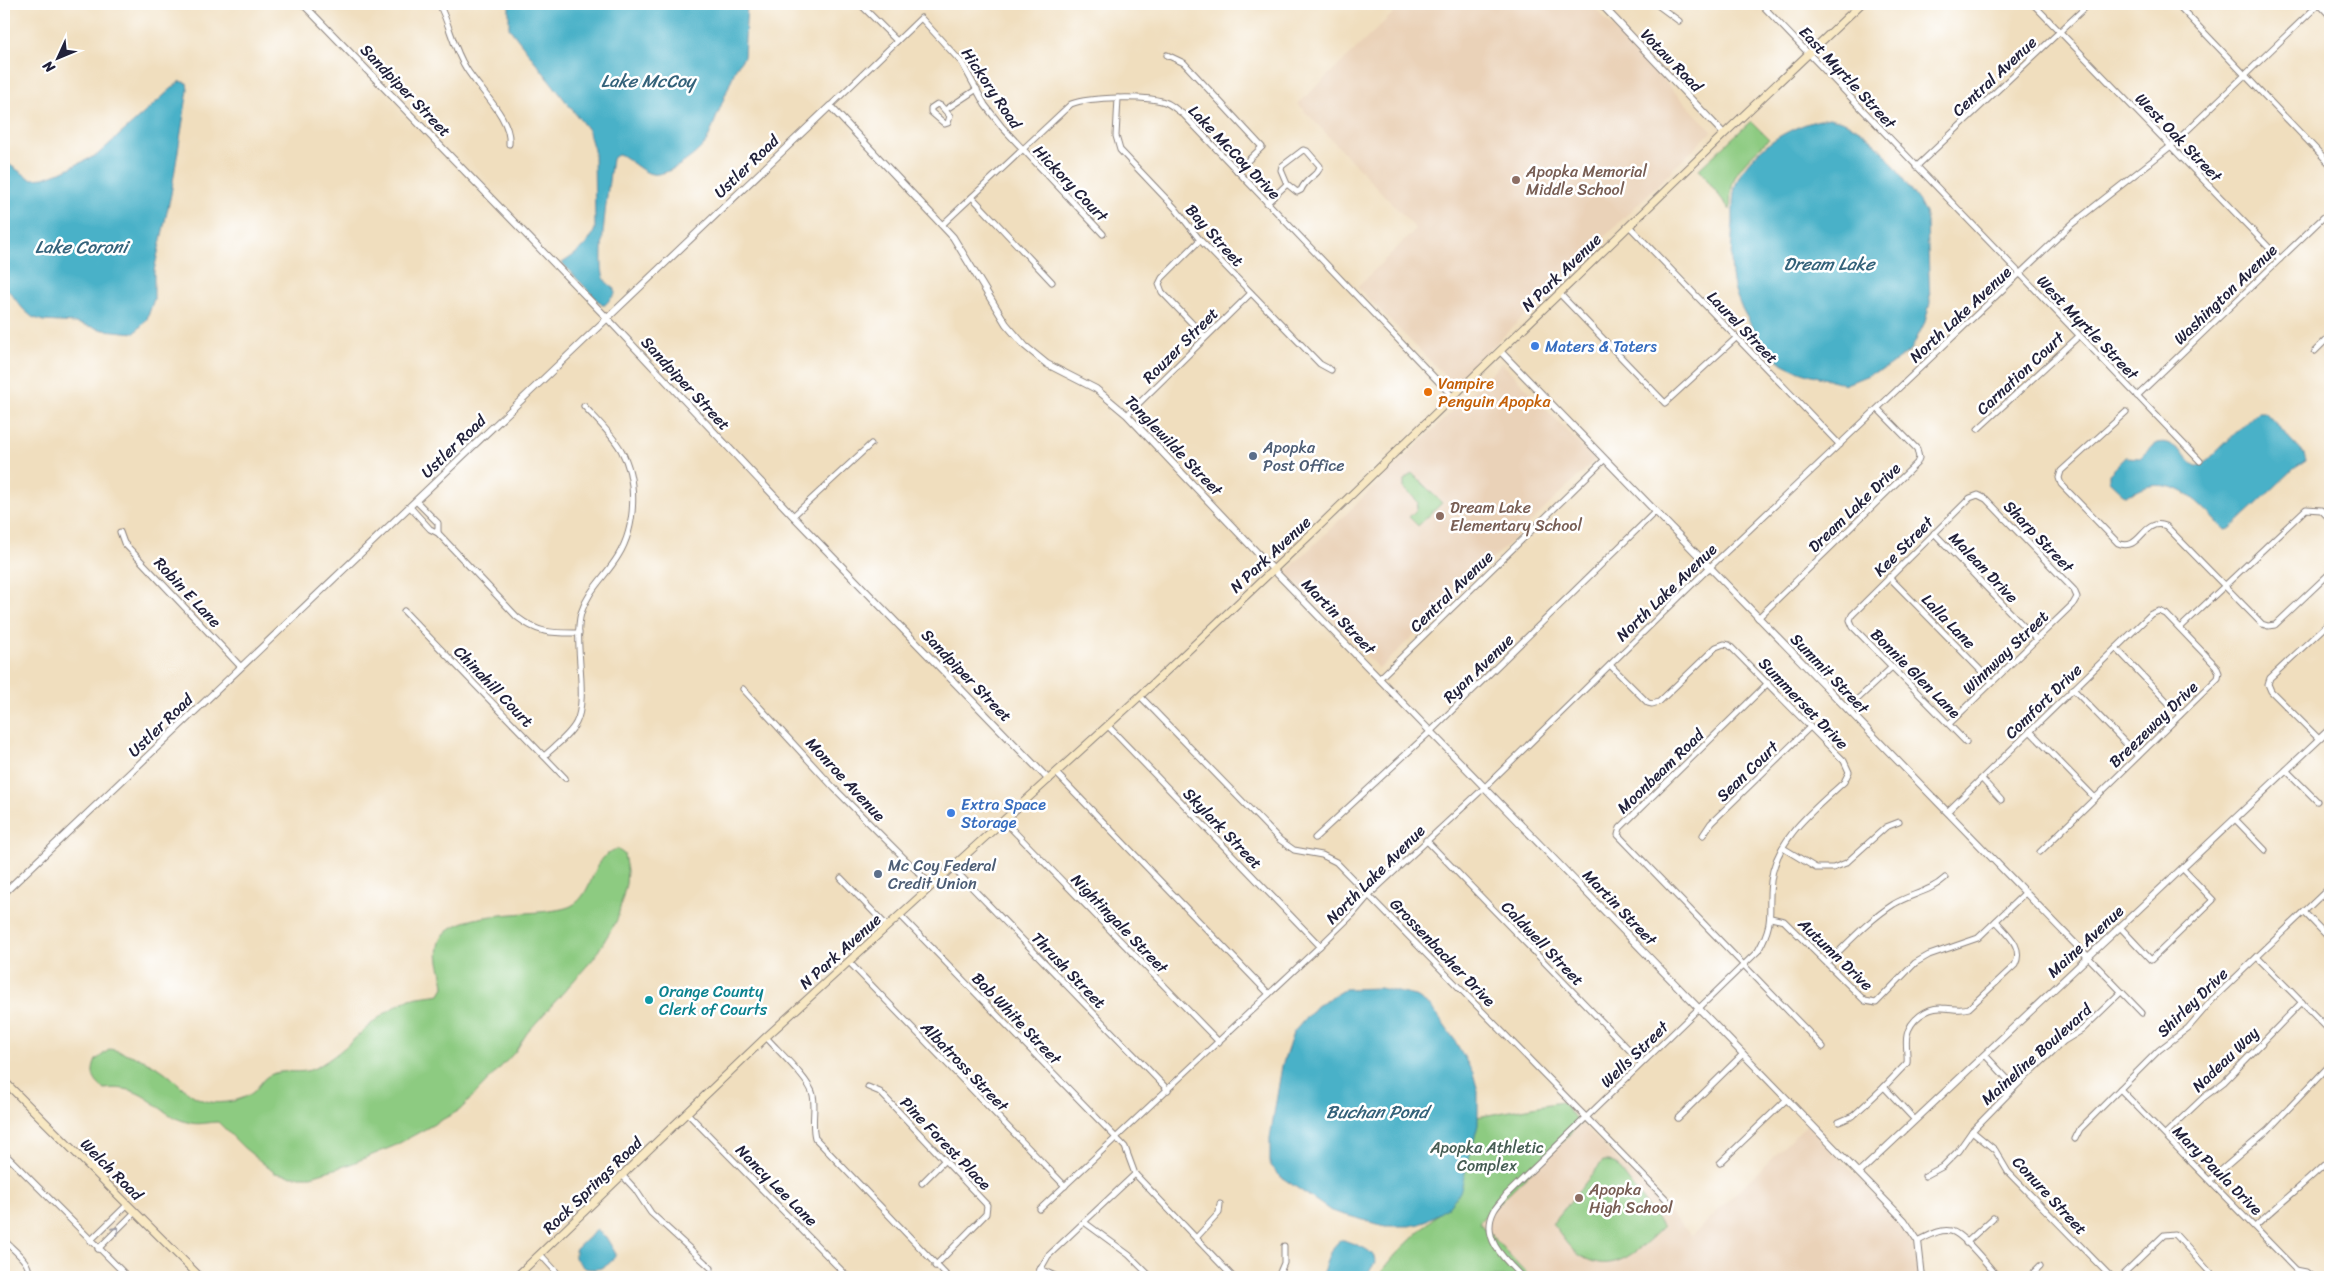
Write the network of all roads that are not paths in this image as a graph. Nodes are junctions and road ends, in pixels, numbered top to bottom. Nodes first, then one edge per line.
1 (303, 4) edge
2 (439, 4) edge
3 (860, 4) edge
4 (1601, 4) edge
5 (1656, 4) edge
6 (1760, 4) edge
7 (1861, 4) edge
8 (2033, 4) edge
9 (2089, 4) edge
10 (2177, 4) edge
11 (2319, 4) edge
12 (2330, 14) edge
13 (921, 18) joint
14 (1679, 21) dead end
15 (2060, 32) junction
16 (897, 41) junction
17 (1808, 54) junction
18 (1167, 55) dead end
19 (2245, 74) junction
20 (977, 89) junction
21 (1118, 98) junction
22 (830, 106) junction
23 (945, 110) dead end
24 (1724, 134) junction
25 (509, 144) dead end
26 (2171, 146) junction
27 (1022, 150) junction
28 (2330, 164) edge
29 (1916, 167) junction
30 (1237, 171) junction
31 (1287, 184) junction
32 (972, 197) junction
33 (1267, 202) junction
34 (2330, 211) edge
35 (942, 225) junction
36 (1629, 226) junction
37 (1103, 234) dead end
38 (1200, 240) junction
39 (2280, 260) junction
40 (2020, 275) junction
41 (1052, 282) dead end
42 (1251, 293) junction
43 (1559, 293) junction
44 (607, 318) junction
45 (2079, 336) junction
46 (2330, 336) edge
47 (1206, 337) junction
48 (1736, 338) junction
49 (1500, 351) junction
50 (2315, 351) dead end
51 (1331, 370) dead end
52 (2137, 396) junction
53 (1453, 397) junction
54 (584, 406) dead end
55 (1878, 409) junction
56 (2126, 412) dead end
57 (1127, 414) junction
58 (1978, 428) dead end
59 (871, 444) dead end
60 (1840, 444) junction
61 (1604, 460) junction
62 (2200, 461) dead end
63 (1978, 496) joint
64 (416, 500) junction
65 (410, 507) junction
66 (1655, 512) junction
67 (430, 515) junction
68 (793, 516) junction
69 (2330, 519) edge
70 (423, 522) junction
71 (120, 532) dead end
72 (438, 533) junction
73 (1934, 533) junction
74 (1709, 568) junction
75 (1274, 569) junction
76 (2330, 573) edge
77 (1889, 577) junction
78 (2224, 586) junction
79 (2077, 597) joint
80 (404, 611) dead end
81 (2159, 612) joint
82 (1758, 618) junction
83 (1850, 620) joint
84 (2330, 622) edge
85 (2180, 628) junction
86 (579, 633) junction
87 (2036, 639) junction
88 (2116, 648) junction
89 (1610, 665) junction
90 (242, 667) junction
91 (1892, 667) junction
92 (1380, 678) junction
93 (1992, 682) junction
94 (1768, 683) junction
95 (744, 689) dead end
96 (2074, 689) junction
97 (1140, 696) junction
98 (1847, 709) junction
99 (2180, 715) junction
100 (1949, 724) junction
101 (1108, 726) junction
102 (1810, 727) junction
103 (2330, 728) edge
104 (2030, 731) junction
105 (1431, 732) junction
106 (2319, 739) junction
107 (1966, 742) dead end
108 (544, 756) junction
109 (2138, 756) junction
110 (2286, 770) junction
111 (1057, 774) junction
112 (566, 778) dead end
113 (1982, 778) junction
114 (1050, 780) junction
115 (1484, 787) junction
116 (2095, 798) junction
117 (2001, 800) dead end
118 (2317, 801) dead end
119 (1946, 812) junction
120 (2235, 819) junction
121 (1004, 821) junction
122 (1900, 822) dead end
123 (1704, 835) dead end
124 (1315, 838) dead end
125 (1426, 840) junction
126 (1783, 848) junction
127 (2265, 850) dead end
128 (2040, 852) dead end
129 (952, 867) junction
130 (2182, 868) junction
131 (841, 878) dead end
132 (1945, 878) dead end
133 (932, 886) junction
134 (2330, 887) edge
135 (4, 893) edge
136 (1370, 894) junction
137 (2026, 894) junction
138 (2304, 912) junction
139 (900, 915) junction
140 (1771, 918) junction
141 (1996, 921) junction
142 (888, 926) junction
143 (2120, 927) junction
144 (2330, 939) edge
145 (1320, 946) junction
146 (2088, 957) junction
147 (2258, 957) junction
148 (849, 962) junction
149 (1827, 963) junction
150 (1744, 966) junction
151 (2122, 992) junction
152 (1269, 994) junction
153 (2302, 1002) junction
154 (1700, 1009) junction
155 (2142, 1013) dead end
156 (2330, 1031) edge
157 (766, 1037) junction
158 (1219, 1042) junction
159 (1823, 1048) dead end
160 (1743, 1054) junction
161 (1985, 1055) junction
162 (1642, 1063) junction
163 (2330, 1065) edge
164 (4, 1081) edge
165 (868, 1087) dead end
166 (1884, 1087) junction
167 (2016, 1087) junction
168 (2120, 1089) junction
169 (1168, 1090) junction
170 (1787, 1099) junction
171 (687, 1113) junction
172 (1586, 1118) junction
173 (1678, 1118) dead end
174 (1915, 1120) junction
175 (1838, 1122) dead end
176 (1972, 1131) junction
177 (2165, 1134) junction
178 (1116, 1138) junction
179 (2075, 1139) dead end
180 (4, 1153) edge
181 (2330, 1159) edge
182 (945, 1160) junction
183 (1720, 1163) dead end
184 (1859, 1173) junction
185 (1135, 1174) junction
186 (622, 1175) junction
187 (1925, 1176) dead end
188 (2210, 1180) junction
189 (922, 1183) dead end
190 (1064, 1186) junction
191 (128, 1204) junction
192 (1220, 1204) dead end
193 (1672, 1205) dead end
194 (1040, 1209) dead end
195 (135, 1212) junction
196 (1993, 1218) dead end
197 (1084, 1222) junction
198 (2256, 1226) junction
199 (1197, 1238) junction
200 (4, 1240) edge
201 (90, 1241) junction
202 (1918, 1241) junction
203 (1966, 1243) junction
204 (1284, 1246) dead end
205 (98, 1249) junction
206 (540, 1254) junction
207 (935, 1266) junction
208 (2040, 1266) dead end
209 (711, 1268) dead end
210 (1040, 1269) junction
211 (2295, 1270) junction
212 (28, 1277) edge
213 (128, 1277) edge
214 (200, 1277) edge
215 (516, 1277) edge
216 (561, 1277) edge
217 (848, 1277) edge
218 (948, 1277) edge
219 (1036, 1277) edge
220 (1057, 1277) edge
221 (1151, 1277) edge
222 (1233, 1277) edge
223 (1278, 1277) edge
224 (1522, 1277) edge
225 (1922, 1277) edge
226 (1998, 1277) edge
227 (2029, 1277) edge
228 (2111, 1277) edge
229 (2120, 1277) edge
230 (2214, 1277) edge
231 (2303, 1277) edge
232 (2312, 1277) edge

1 - 44 street, Sandpiper Street
2 - 25 street
3 - 16 street
4 - 24 street, Votaw Road
5 - 14 street
6 - 17 street, East Myrtle Street
7 - 17 main road, N Park Avenue
8 - 15 street, West Oak Street
9 - 15 street, Central Avenue
10 - 19 street
11 - 12 street
11 - 19 street, North Lake Avenue
13 - 16 street, Ustler Road
13 - 20 street, Hickory Road
15 - 26 street, West Oak Street
15 - 29 street, Central Avenue
16 - 22 street, Ustler Road
17 - 24 main road, N Park Avenue
17 - 29 street, East Myrtle Street
18 - 30 street
19 - 26 street, North Lake Avenue
19 - 28 street
20 - 23 street
20 - 27 street, Hickory Road
21 - 27 street, Lake McCoy Drive
21 - 30 street, Lake McCoy Drive
21 - 38 street, Bay Street
22 - 35 street, Tanglewilde Street
22 - 44 street, Ustler Road
24 - 36 main road, N Park Avenue
26 - 39 street, West Oak Street
26 - 40 street, North Lake Avenue
27 - 32 street, Lake McCoy Drive
27 - 37 street, Hickory Court
29 - 40 street, West Myrtle Street
30 - 33 street, Lake McCoy Drive
31 - 31 street
31 - 33 street
32 - 35 street, Lake McCoy Drive
32 - 41 street
33 - 53 street, Lake McCoy Drive
34 - 39 street, Washington Avenue
35 - 57 street, Tanglewilde Street
36 - 43 main road, N Park Avenue
36 - 48 street, Laurel Street
38 - 42 street, Bay Street
38 - 47 street
39 - 52 street, Washington Avenue
40 - 45 street, West Myrtle Street
40 - 55 street, North Lake Avenue
42 - 47 street, Rouzer Street
42 - 51 street, Bay Street
43 - 48 street
43 - 49 main road, N Park Avenue
44 - 64 street, Ustler Road
44 - 68 street, Sandpiper Street
45 - 52 street, West Myrtle Street
45 - 58 street, Carnation Court
46 - 50 street
47 - 57 street, Rouzer Street
48 - 60 street, Laurel Street
49 - 53 main road, N Park Avenue
49 - 61 street, Summit Street
52 - 62 street, West Myrtle Street
53 - 75 main road, N Park Avenue
54 - 86 street
55 - 60 street, North Lake Avenue
55 - 82 street, Dream Lake Drive
56 - 78 street
57 - 75 street, Tanglewilde Street
59 - 68 street
60 - 74 street, North Lake Avenue
61 - 66 street, Summit Street
61 - 92 street, Central Avenue
63 - 73 street, Kee Street
63 - 79 street, Sharp Street
64 - 65 street, Ustler Road
64 - 67 street
65 - 70 street
65 - 90 street, Ustler Road
66 - 74 street, Summit Street
66 - 105 street, Ryan Avenue
67 - 70 street
67 - 72 street
68 - 114 street, Sandpiper Street
69 - 78 street
70 - 72 street
71 - 90 street, Robin E Lane
72 - 86 street
73 - 77 street, Kee Street
73 - 87 street, Malean Drive
74 - 82 street, Summit Street
74 - 89 street, North Lake Avenue
75 - 92 street, Martin Street
75 - 97 main road, N Park Avenue
76 - 78 street
77 - 83 street, Kee Street
77 - 93 street, Lalla Lane
78 - 85 street
79 - 87 street, Winnway Street
80 - 108 street, Chinahill Court
81 - 85 street, Breezeway Drive
81 - 88 street, Comfort Drive
82 - 98 street, Summit Street
83 - 91 street, Bonnie Glen Lane
84 - 106 street
85 - 99 street, Breezeway Drive
86 - 108 street
87 - 93 street, Winnway Street
88 - 96 street, Comfort Drive
88 - 99 street
89 - 94 street, Summerset Drive
89 - 115 street, North Lake Avenue
90 - 135 street, Ustler Road
91 - 98 street
91 - 100 street, Bonnie Glen Lane
92 - 105 street, Martin Street
93 - 100 street, Winnway Street
94 - 102 street, Summerset Drive
94 - 150 street, Moonbeam Road
95 - 133 street, Monroe Avenue
96 - 104 street, Comfort Drive
96 - 109 street
97 - 101 main road, N Park Avenue
97 - 136 street, Grossenbacher Drive
98 - 119 street, Summit Street
99 - 109 street, Breezeway Drive
100 - 107 street, Bonnie Glen Lane
101 - 111 main road, N Park Avenue
101 - 145 street, Skylark Street
102 - 123 street, Sean Court
102 - 126 street, Summerset Drive
103 - 106 street, Maine Avenue
104 - 113 street, Comfort Drive
104 - 116 street
105 - 115 street, Martin Street
105 - 124 street, Ryan Avenue
106 - 110 street, Maine Avenue
108 - 112 street, Chinahill Court
109 - 116 street, Breezeway Drive
110 - 118 street
110 - 120 street, Maine Avenue
111 - 114 main road, N Park Avenue
111 - 152 street
113 - 117 street
113 - 119 street, Comfort Drive
114 - 121 main road, N Park Avenue
115 - 125 street, North Lake Avenue
115 - 154 street, Martin Street
116 - 128 street, Breezeway Drive
119 - 137 street, Summit Street
120 - 127 street
120 - 130 street, Maine Avenue
121 - 129 main road, N Park Avenue
121 - 158 street, Nightingale Street
122 - 126 street
125 - 136 street, North Lake Avenue
125 - 162 street, Caldwell Street
126 - 140 street, Summerset Drive
129 - 133 main road, N Park Avenue
129 - 169 street, Thrush Street
130 - 143 street, Maine Avenue
130 - 143 street
131 - 142 street
132 - 149 street
133 - 139 main road, N Park Avenue
134 - 138 street, Shirley Drive
136 - 145 street, North Lake Avenue
136 - 172 street, Grossenbacher Drive
137 - 141 street, Autumn Drive
137 - 146 street, Summit Street
138 - 144 street
138 - 147 street, Shirley Drive
139 - 142 main road, N Park Avenue
139 - 178 street, Bob White Street
140 - 149 street, Autumn Drive
140 - 150 street, Summerset Drive
141 - 149 street, Autumn Drive
141 - 166 street
142 - 148 main road, N Park Avenue
143 - 146 street, Maine Avenue
145 - 152 street, North Lake Avenue
146 - 151 street, Summit Street
146 - 161 street, Maine Avenue
147 - 153 street
147 - 168 street, Shirley Drive
148 - 157 main road, N Park Avenue
148 - 190 street, Albatross Street
150 - 154 street, Summerset Drive
150 - 159 street
151 - 155 street, Summit Street
151 - 167 street, Maineline Boulevard
152 - 158 street, North Lake Avenue
153 - 156 street
153 - 177 street, Nadeau Way
154 - 160 street, Martin Street
154 - 162 street, Wells Street
157 - 171 main road, N Park Avenue
157 - 207 street
158 - 169 street, North Lake Avenue
160 - 170 street, Martin Street
160 - 173 street
161 - 167 street
161 - 174 street, Maine Avenue
162 - 172 street, Wells Street
163 - 188 street
164 - 191 main road, Welch Road
165 - 182 street, Pine Forest Place
166 - 174 street
166 - 175 street
167 - 176 street, Maineline Boulevard
168 - 177 street, Mary Paula Drive
168 - 179 street, Shirley Drive
169 - 178 street, North Lake Avenue
170 - 183 street
170 - 184 street, Martin Street
171 - 186 main road, Rock Springs Road
171 - 217 street, Nancy Lee Lane
172 - 193 street, Grossenbacher Drive
172 - 224 street, Wells Street
174 - 184 street, Maine Avenue
176 - 187 street, Maineline Boulevard
176 - 228 street, Conure Street
177 - 188 street, Mary Paula Drive
178 - 185 street, Bob White Street
178 - 190 street, North Lake Avenue
180 - 201 street
181 - 198 street
182 - 189 street
182 - 207 street, Pine Forest Place
184 - 202 street, Martin Street
185 - 197 street
185 - 199 street
186 - 206 main road, Rock Springs Road
186 - 209 street
188 - 198 street, Mary Paula Drive
190 - 194 street, North Lake Avenue
191 - 195 main road, Welch Road
191 - 201 street
192 - 199 street
205 -> 195 street
195 - 214 main road, Welch Road
196 - 203 street
197 - 210 street
197 - 221 street
198 - 211 street, Mary Paula Drive
199 - 222 street
200 - 212 street
201 - 205 street
202 - 203 street
202 - 225 street, Martin Street
203 - 226 street
204 - 223 street
205 - 213 street
206 - 215 main road, Rock Springs Road
206 - 216 street
207 - 218 street
208 - 227 street
210 - 219 street
210 - 220 street
211 - 231 street, Mary Paula Drive
211 - 232 street, Mary Paula Drive
229 - 230 street

